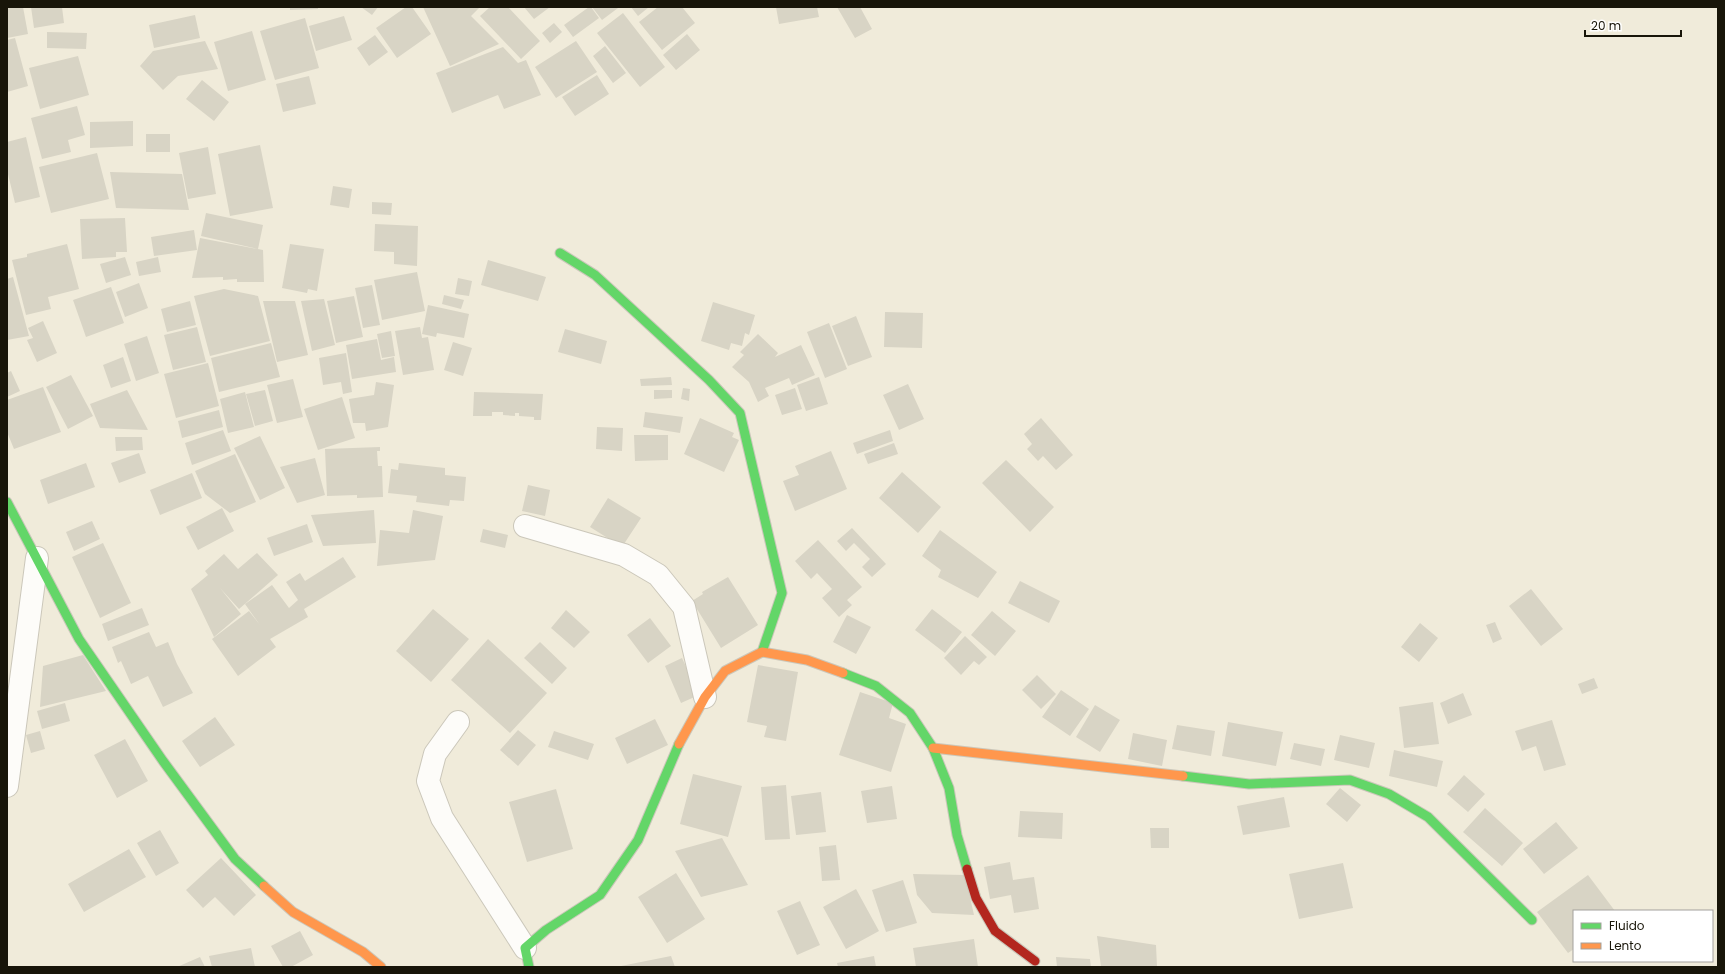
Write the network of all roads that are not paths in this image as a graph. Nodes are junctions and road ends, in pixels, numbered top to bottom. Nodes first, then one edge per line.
1 (560, 253) dead end
2 (7, 502) edge
3 (525, 526) dead end
4 (37, 558) junction
5 (762, 652) junction
6 (705, 697) junction
7 (458, 722) dead end
8 (933, 748) junction
9 (7, 786) edge
10 (1532, 920) dead end
11 (527, 957) edge
12 (1035, 961) dead end
13 (381, 967) edge

1 - 5 street
2 - 4 street
3 - 6 street
4 - 9 street
4 - 13 street
5 - 6 street
5 - 8 street
6 - 11 street
7 - 11 street
8 - 10 street
8 - 12 street

